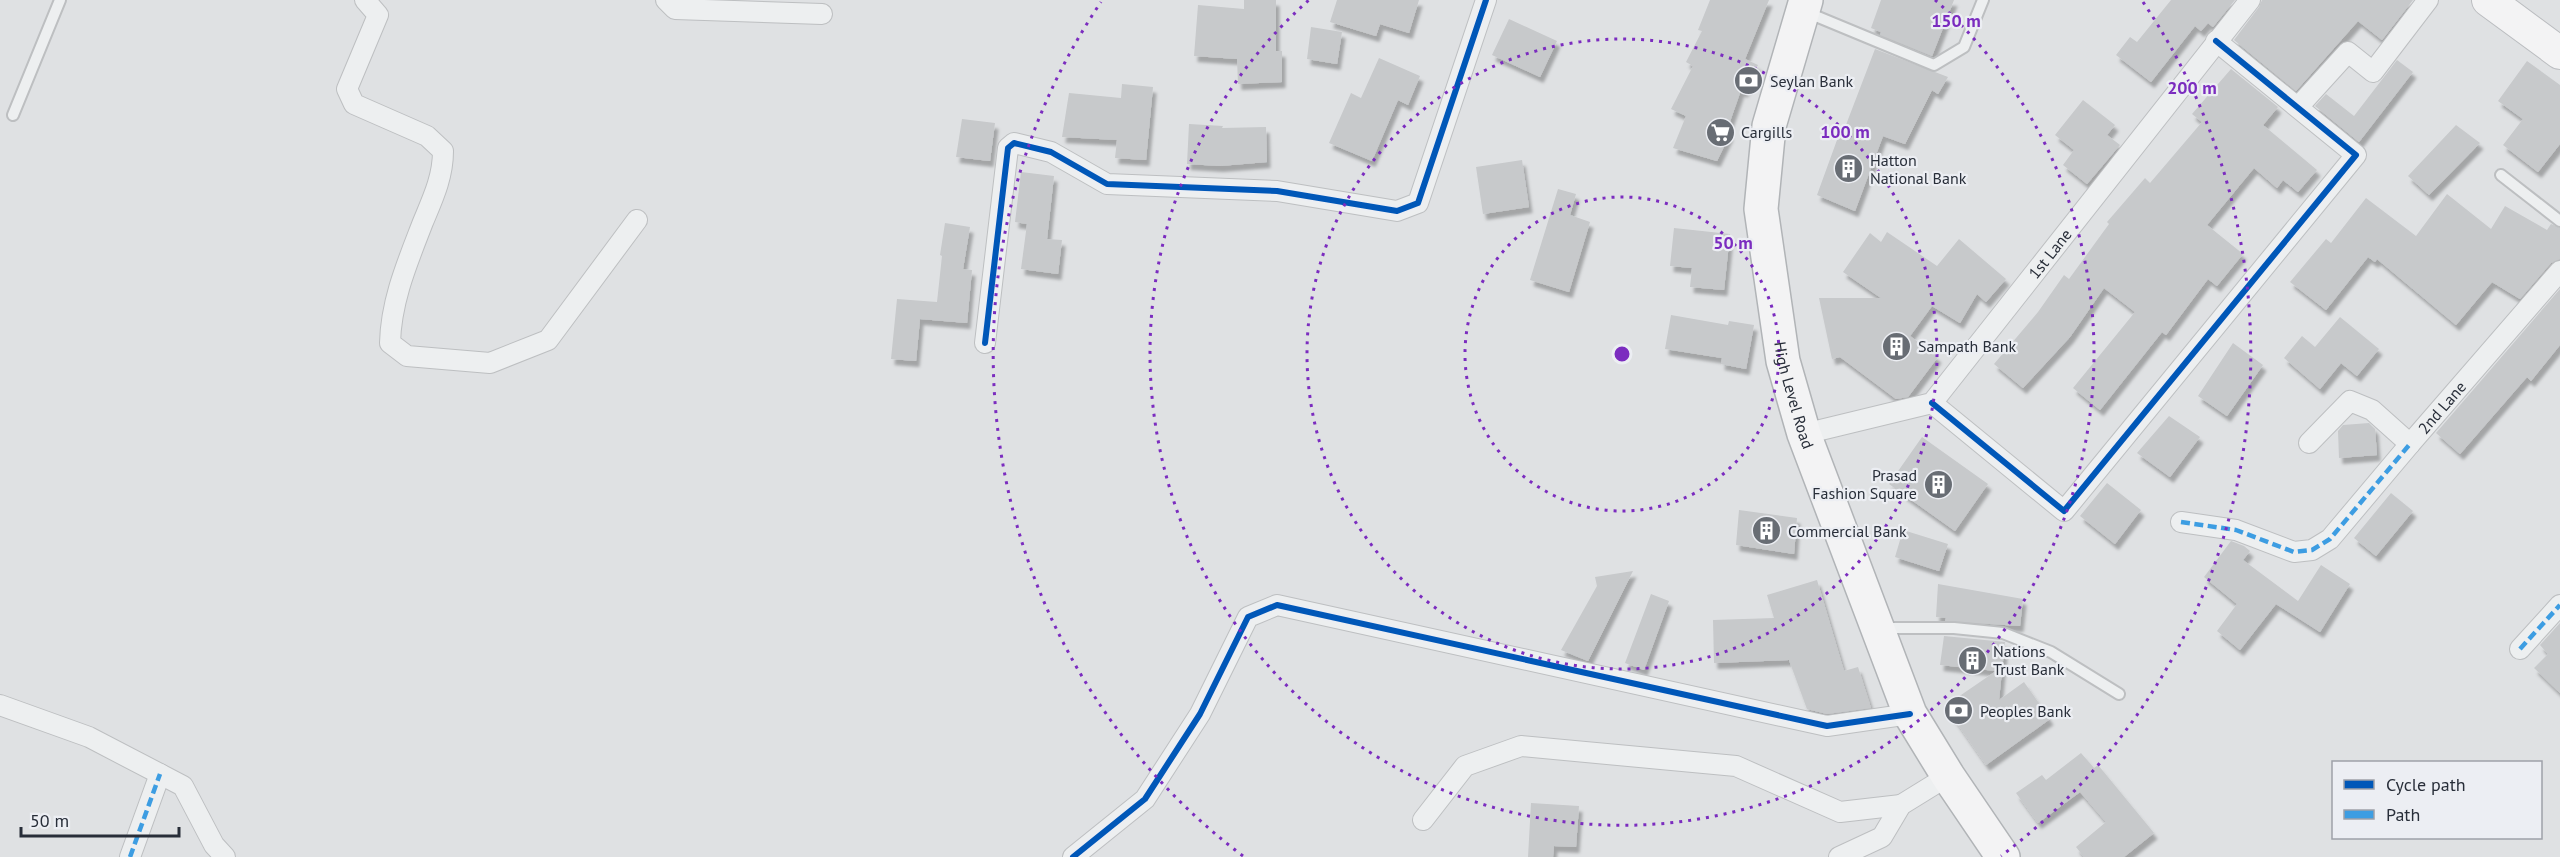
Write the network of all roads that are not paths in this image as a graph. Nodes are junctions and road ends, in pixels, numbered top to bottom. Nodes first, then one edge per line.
1 (60, 0) edge
2 (365, 0) edge
3 (666, 0) edge
4 (1486, 0) edge
5 (1983, 0) edge
6 (2250, 0) edge
7 (2428, 0) edge
8 (2488, 0) edge
9 (1804, 6) edge
10 (822, 14) dead end
11 (2216, 41) junction
12 (2560, 53) edge
13 (2298, 107) junction
14 (13, 116) dead end
15 (2500, 175) dead end
16 (637, 220) dead end
17 (2560, 221) edge
18 (2560, 271) edge
19 (985, 343) dead end
20 (1932, 403) junction
21 (1803, 434) junction
22 (2309, 443) dead end
23 (2410, 444) junction
24 (2181, 522) dead end
25 (2560, 605) edge
26 (1877, 627) junction
27 (2520, 649) dead end
28 (2119, 694) dead end
29 (0, 705) edge
30 (1910, 714) junction
31 (160, 774) junction
32 (1948, 776) junction
33 (1901, 805) junction
34 (1423, 820) dead end
35 (130, 857) edge
36 (225, 857) edge
37 (1073, 857) edge
38 (1839, 857) edge
39 (2003, 857) edge

1 - 14 lane
2 - 16 street
3 - 10 street
4 - 19 street
5 - 9 lane
6 - 11 street, 1st Lane
7 - 13 street
8 - 12 main road
9 - 21 highway, High Level Road
11 - 13 street
11 - 20 street, 1st Lane
13 - 20 street
15 - 17 lane
18 - 23 street, 2nd Lane
20 - 21 street
21 - 26 highway, High Level Road
22 - 23 street, 2nd Lane
23 - 24 street
25 - 27 street
26 - 28 lane
26 - 30 highway, High Level Road
29 - 31 street
30 - 32 highway, High Level Road
30 - 37 street
31 - 35 street
31 - 36 street
32 - 33 street
32 - 39 highway, High Level Road
33 - 34 street
33 - 38 street

